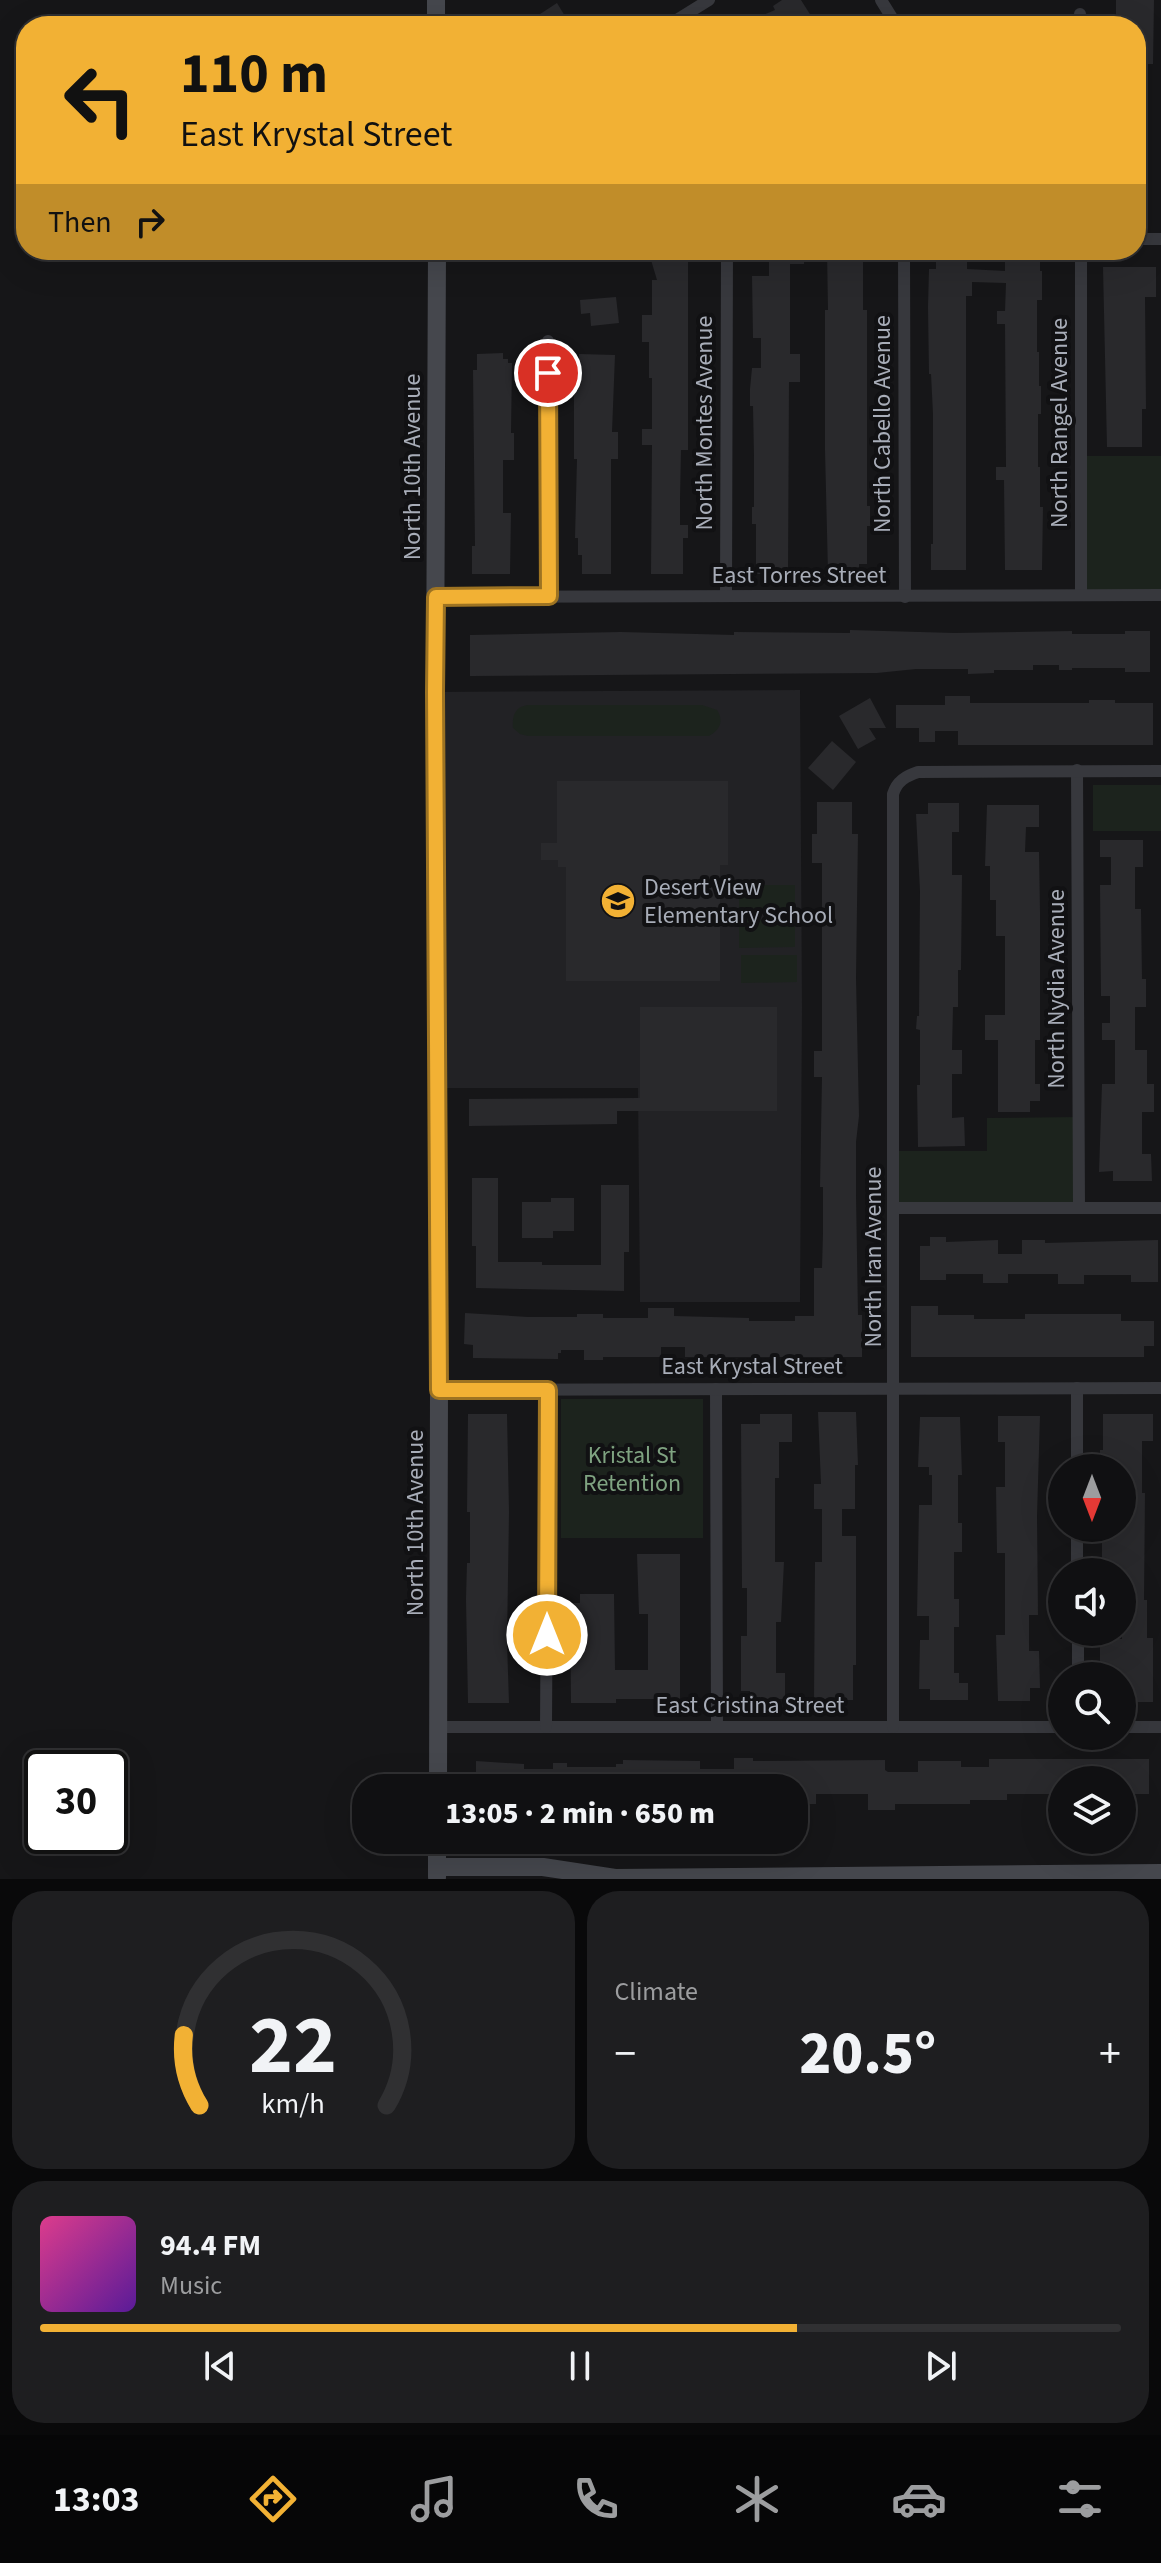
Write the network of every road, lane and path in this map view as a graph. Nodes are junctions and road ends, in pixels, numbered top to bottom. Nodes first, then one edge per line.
1 (709, 0) edge
2 (683, 16) edge
3 (437, 260) edge
4 (727, 260) edge
5 (904, 260) edge
6 (1081, 260) edge
7 (548, 341) dead end
8 (1081, 595) junction
9 (1161, 595) edge
10 (549, 596) junction
11 (726, 596) junction
12 (436, 597) junction
13 (905, 597) junction
14 (1077, 770) junction
15 (1161, 771) edge
16 (895, 1208) junction
17 (1079, 1208) junction
18 (1161, 1208) edge
19 (895, 1387) junction
20 (1077, 1388) junction
21 (1161, 1388) edge
22 (716, 1389) junction
23 (439, 1390) junction
24 (548, 1390) junction
25 (1077, 1454) edge
26 (438, 1727) junction
27 (546, 1727) junction
28 (717, 1727) junction
29 (893, 1727) junction
30 (1048, 1727) edge
31 (1136, 1727) edge
32 (1161, 1727) edge
33 (438, 1774) edge
34 (437, 1873) edge
35 (1161, 1873) edge
36 (612, 1878) edge

1 - 2 street
3 - 12 main road, North 10th Avenue
4 - 11 street, North Montes Avenue
5 - 13 street, North Cabello Avenue
6 - 8 street, North Rangel Avenue
7 - 10 street
8 - 9 street, East Torres Street
8 - 13 street, East Torres Street
10 - 11 street, East Torres Street
10 - 12 street, East Torres Street
11 - 13 street, East Torres Street
12 - 23 main road, North 10th Avenue
14 - 15 street
14 - 16 street, North Iran Avenue
14 - 17 street, North Nydia Avenue
16 - 17 street
16 - 19 street, North Iran Avenue
17 - 18 street
19 - 20 street, East Krystal Street
19 - 22 street, East Krystal Street
19 - 29 street, North Iran Avenue
20 - 21 street, East Krystal Street
20 - 25 street
22 - 24 street, East Krystal Street
22 - 28 street
23 - 24 street, East Krystal Street
23 - 26 main road, North 10th Avenue
24 - 27 street
26 - 27 street, East Cristina Street
26 - 33 main road, North 10th Avenue
27 - 28 street, East Cristina Street
28 - 29 street, East Cristina Street
29 - 30 street, East Cristina Street
31 - 32 street
34 - 36 main road
35 - 36 main road

